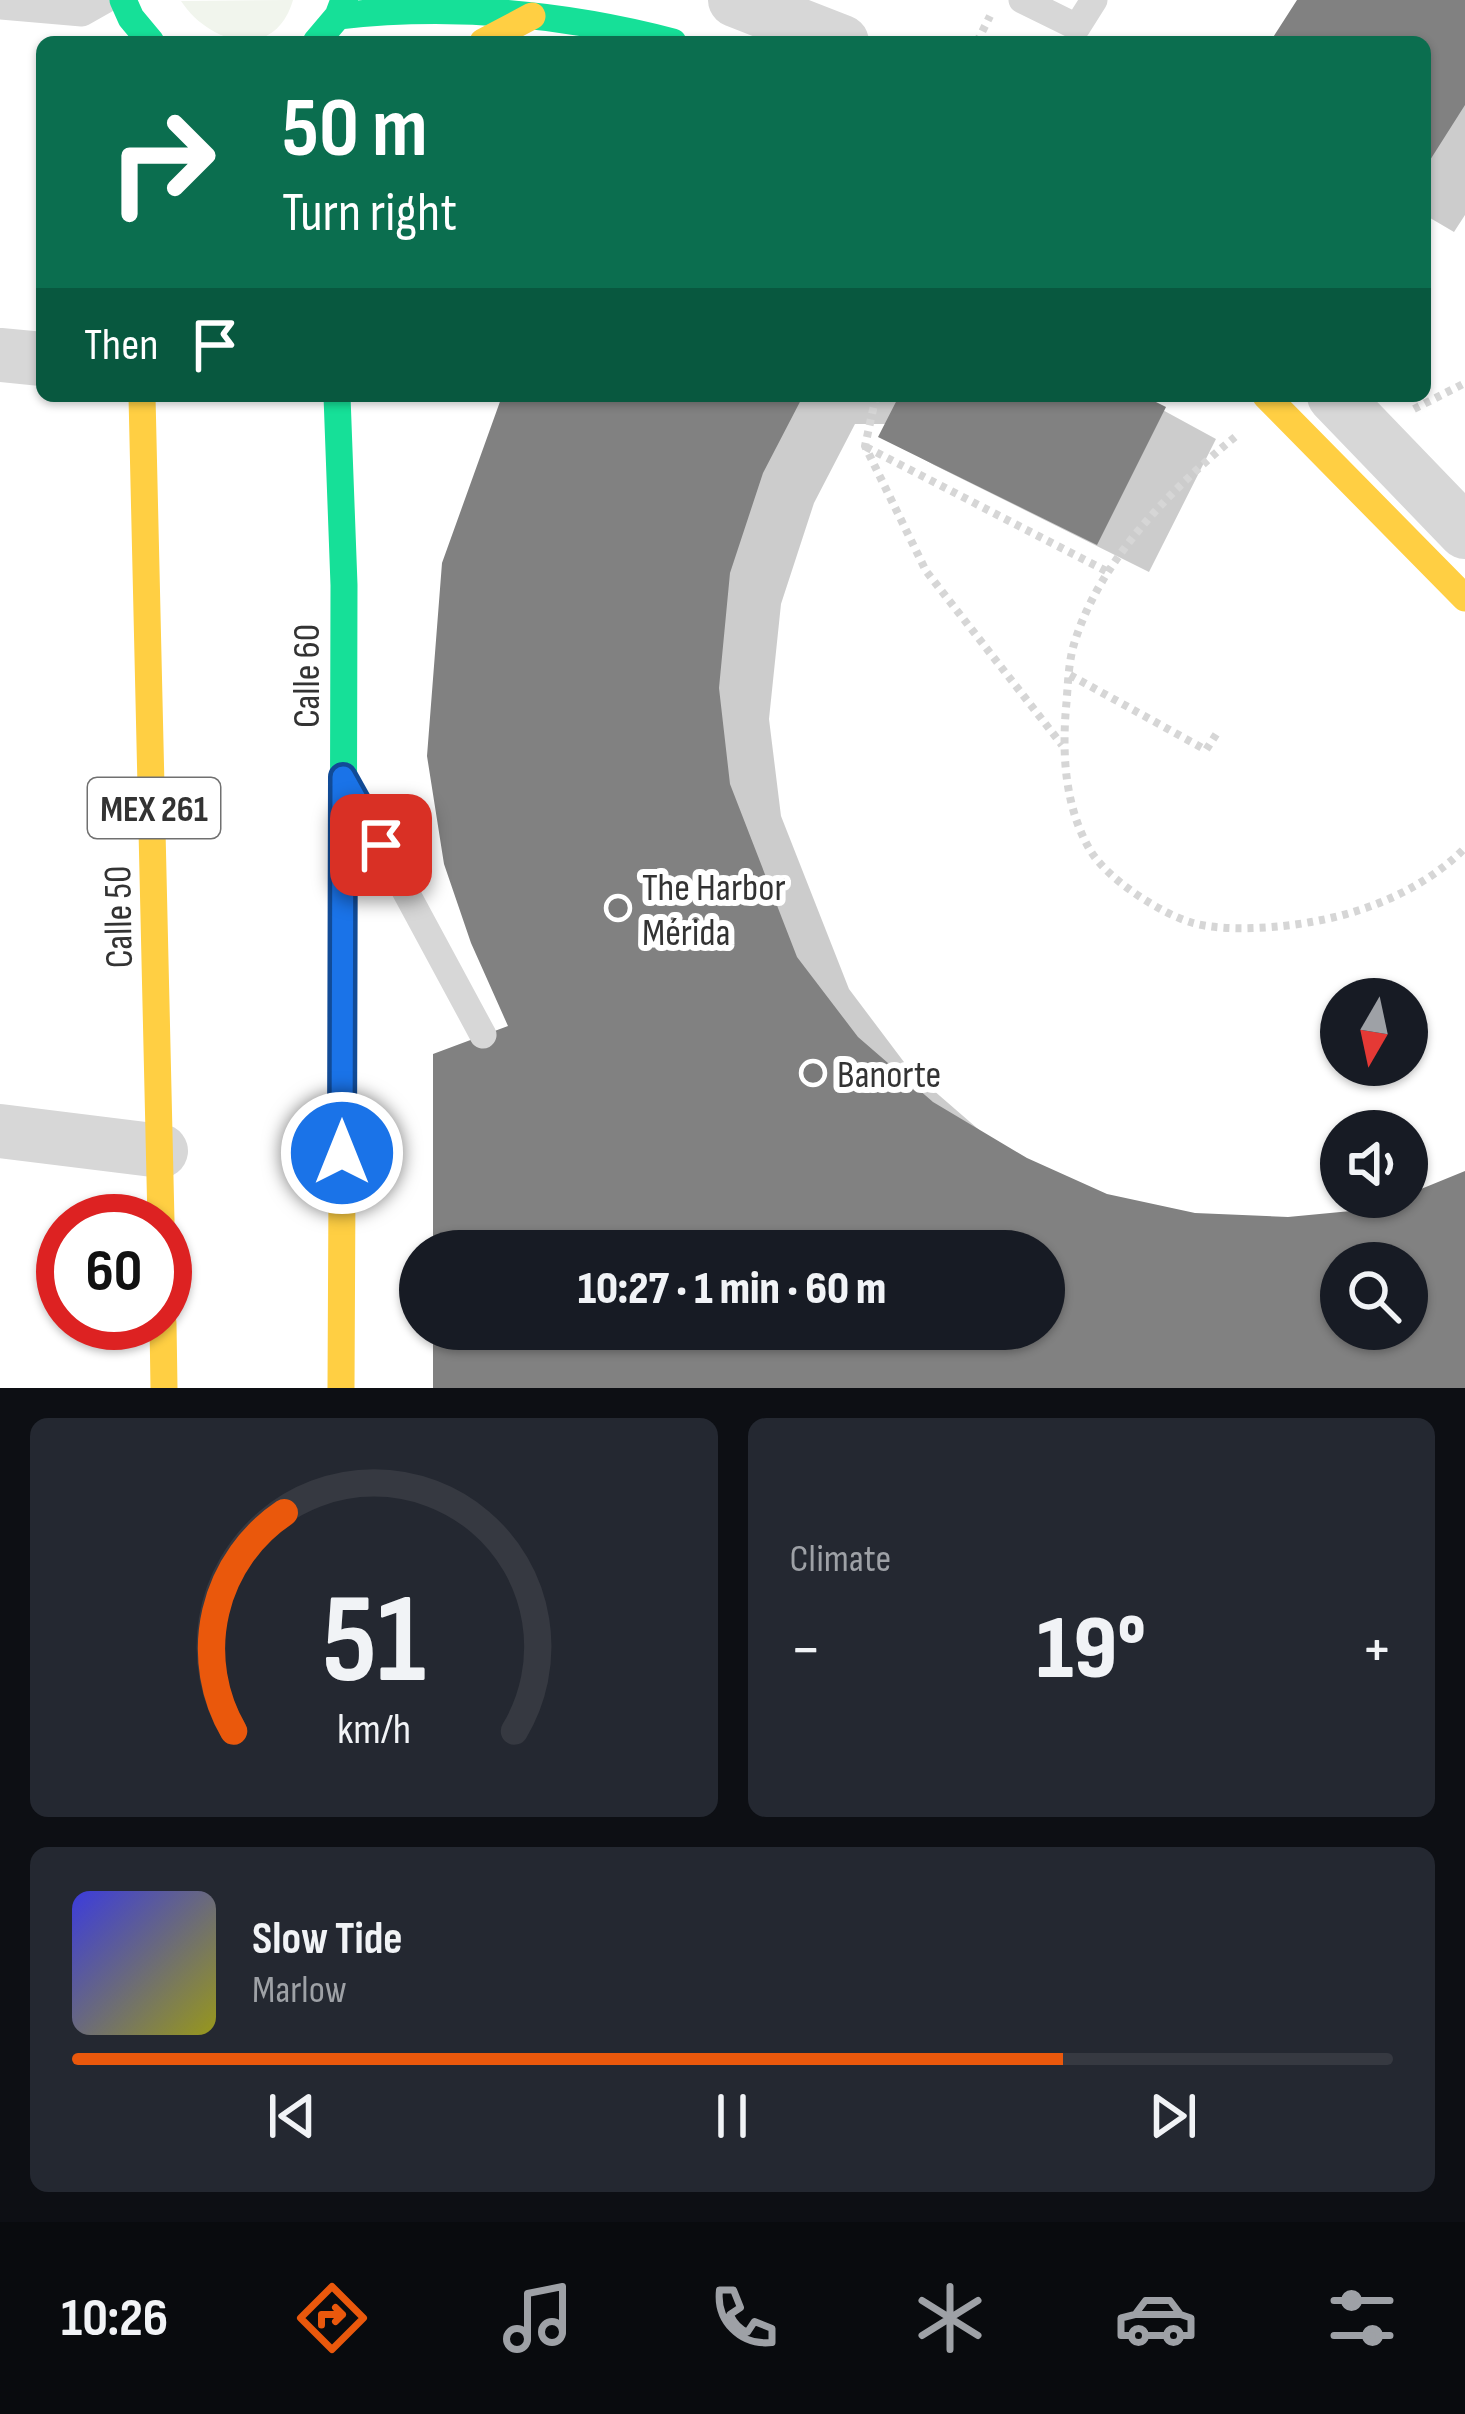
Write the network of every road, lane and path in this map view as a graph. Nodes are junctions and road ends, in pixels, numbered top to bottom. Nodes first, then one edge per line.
1 (105, 0) edge
2 (735, 0) edge
3 (998, 0) edge
4 (1022, 0) edge
5 (1094, 0) edge
6 (0, 7) edge
7 (532, 16) junction
8 (330, 26) edge
9 (494, 36) edge
10 (651, 36) edge
11 (827, 36) edge
12 (980, 36) edge
13 (0, 355) edge
14 (36, 358) edge
15 (1465, 383) edge
16 (1431, 400) edge
17 (142, 402) edge
18 (339, 402) edge
19 (875, 402) edge
20 (1296, 402) edge
21 (1427, 402) edge
22 (1342, 411) edge
23 (1246, 429) dead end
24 (865, 446) junction
25 (1465, 532) edge
26 (1109, 573) junction
27 (1465, 598) edge
28 (1070, 675) junction
29 (1217, 733) dead end
30 (1063, 746) junction
31 (343, 777) junction
32 (1465, 848) edge
33 (483, 1035) dead end
34 (0, 1131) edge
35 (160, 1151) junction
36 (161, 1194) edge
37 (163, 1350) edge
38 (164, 1388) edge
39 (341, 1388) edge

1 - 6 lane
2 - 11 street
3 - 12 path
4 - 5 lane
7 - 8 main road
7 - 9 main road
7 - 10 main road
13 - 14 street
15 - 16 path
17 - 35 main road, Calle 50 / MEX 261
18 - 31 main road, Calle 60
19 - 24 path
20 - 22 main road
21 - 22 path
22 - 25 street
22 - 27 main road
23 - 26 path
24 - 26 path
24 - 30 path
26 - 28 path
28 - 29 path
28 - 30 path
30 - 32 path
31 - 33 lane
31 - 39 main road, Calle 60
34 - 35 street
35 - 36 main road, Calle 50 / MEX 261
37 - 38 main road

